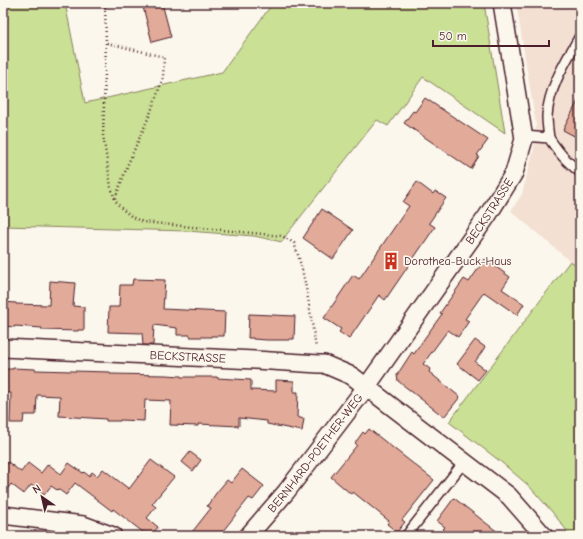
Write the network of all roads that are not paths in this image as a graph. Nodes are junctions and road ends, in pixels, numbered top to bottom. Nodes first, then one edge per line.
1 (502, 3) edge
2 (580, 36) edge
3 (524, 136) junction
4 (549, 138) junction
5 (580, 172) edge
6 (3, 348) edge
7 (366, 386) junction
8 (464, 462) junction
9 (3, 515) edge
10 (113, 536) edge
11 (248, 536) edge
12 (406, 536) edge
13 (544, 536) edge

1 - 3 street
2 - 4 lane
3 - 4 lane
3 - 7 street, BECKSTRASSE
4 - 5 lane
6 - 7 street, BECKSTRASSE
7 - 8 street, BECKSTRASSE
7 - 11 street, BERNHARD-POETHER-WEG
8 - 12 lane
8 - 13 street, BECKSTRASSE
9 - 10 street

